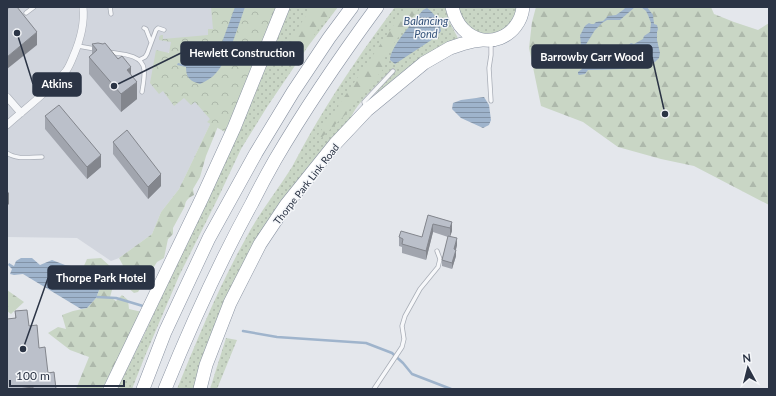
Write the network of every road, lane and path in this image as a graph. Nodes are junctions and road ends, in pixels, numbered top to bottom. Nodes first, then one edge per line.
1 (34, 7) edge
2 (83, 7) edge
3 (110, 7) edge
4 (283, 7) edge
5 (352, 7) edge
6 (377, 7) edge
7 (452, 7) edge
8 (523, 7) edge
9 (26, 13) dead end
10 (111, 14) dead end
11 (144, 28) dead end
12 (164, 30) dead end
13 (487, 40) junction
14 (151, 43) junction
15 (78, 46) junction
16 (139, 60) junction
17 (393, 71) dead end
18 (142, 92) dead end
19 (7, 97) edge
20 (491, 101) dead end
21 (367, 110) junction
22 (21, 113) junction
23 (7, 125) edge
24 (7, 153) edge
25 (42, 157) dead end
26 (437, 251) dead end
27 (110, 389) edge
28 (143, 389) edge
29 (165, 389) edge
30 (200, 389) edge
31 (374, 389) edge

1 - 9 lane
2 - 15 street
3 - 10 lane
4 - 27 highway
5 - 28 highway
6 - 29 highway
7 - 13 highway
8 - 13 highway, Thorpe Park Link Road
11 - 14 lane
12 - 14 lane
13 - 20 lane
13 - 21 highway, Thorpe Park Link Road
14 - 16 lane
15 - 16 lane
15 - 22 street
16 - 18 lane
17 - 21 lane
19 - 22 street
21 - 30 highway, Thorpe Park Link Road
22 - 23 street
24 - 25 lane
26 - 31 lane

